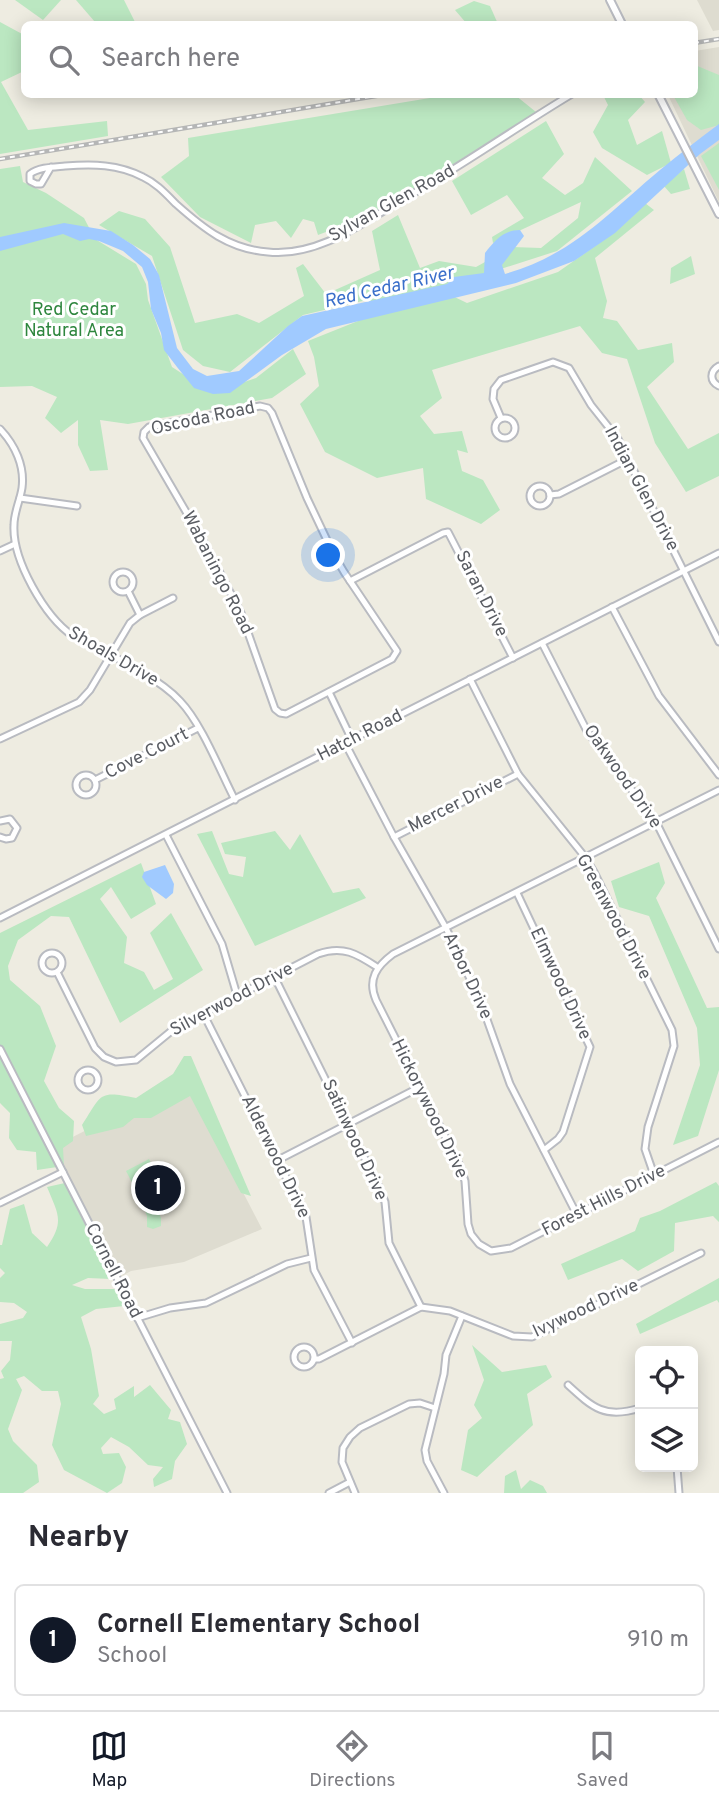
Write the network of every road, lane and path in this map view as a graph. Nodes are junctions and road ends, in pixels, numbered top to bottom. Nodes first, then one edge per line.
1 (610, 0) edge
2 (620, 21) edge
3 (566, 98) edge
4 (661, 98) edge
5 (51, 167) dead end
6 (719, 214) edge
7 (719, 366) edge
8 (719, 386) edge
9 (500, 418) junction
10 (0, 429) edge
11 (143, 435) joint
12 (628, 460) junction
13 (550, 495) dead end
14 (20, 498) junction
15 (77, 506) dead end
16 (15, 544) junction
17 (0, 551) edge
18 (719, 553) edge
19 (683, 571) junction
20 (350, 581) junction
21 (128, 591) dead end
22 (173, 598) dead end
23 (612, 607) junction
24 (140, 615) junction
25 (719, 642) edge
26 (542, 643) junction
27 (110, 656) junction
28 (513, 658) junction
29 (470, 679) junction
30 (329, 692) junction
31 (198, 728) junction
32 (0, 739) edge
33 (352, 740) junction
34 (345, 743) junction
35 (518, 774) junction
36 (719, 775) edge
37 (95, 780) dead end
38 (719, 790) edge
39 (235, 800) junction
40 (0, 821) edge
41 (656, 822) junction
42 (166, 835) junction
43 (0, 837) edge
44 (394, 837) junction
45 (585, 857) junction
46 (517, 893) junction
47 (0, 918) edge
48 (446, 928) junction
49 (719, 949) edge
50 (377, 967) junction
51 (57, 972) dead end
52 (274, 976) junction
53 (237, 995) junction
54 (202, 1013) junction
55 (0, 1049) edge
56 (104, 1057) junction
57 (94, 1072) junction
58 (420, 1087) junction
59 (349, 1124) junction
60 (719, 1142) edge
61 (544, 1150) junction
62 (278, 1160) junction
63 (63, 1172) junction
64 (654, 1175) junction
65 (0, 1203) edge
66 (577, 1215) junction
67 (486, 1248) joint
68 (701, 1253) dead end
69 (311, 1258) junction
70 (421, 1307) junction
71 (462, 1316) junction
72 (138, 1318) junction
73 (352, 1343) junction
74 (314, 1359) dead end
75 (568, 1385) dead end
76 (435, 1408) junction
77 (636, 1409) edge
78 (677, 1472) edge
79 (349, 1482) junction
80 (227, 1493) edge
81 (329, 1493) edge
82 (355, 1493) edge
83 (444, 1493) edge
84 (678, 1493) edge

1 - 2 street
3 - 5 street, Sylvan Glen Road
4 - 6 street
7 - 8 street
9 - 9 street, Indian Glen Drive
9 - 12 street, Indian Glen Drive
10 - 14 street, Shoals Drive
11 - 20 street, Oscoda Road
11 - 30 street, Wabaningo Road
12 - 13 street
12 - 19 street, Indian Glen Drive
14 - 15 street
14 - 16 street, Shoals Drive
16 - 17 street
16 - 27 street, Shoals Drive
18 - 19 street, Hatch Road
19 - 23 street, Hatch Road
19 - 25 street, Indian Glen Drive
20 - 28 street, Saran Drive
20 - 30 street
21 - 24 street
22 - 24 street
23 - 26 street, Hatch Road
23 - 36 street
24 - 27 street
26 - 28 street, Hatch Road
26 - 41 street, Oakwood Drive
27 - 31 street, Shoals Drive
27 - 32 street
28 - 29 street, Hatch Road
29 - 33 street, Hatch Road
29 - 35 street, Greenwood Drive
30 - 33 street
31 - 37 street, Cove Court
31 - 39 street, Shoals Drive
33 - 34 street, Hatch Road
34 - 39 street, Hatch Road
34 - 44 street, Arbor Drive
35 - 44 street, Mercer Drive
35 - 45 street, Greenwood Drive
38 - 41 street
39 - 42 street, Hatch Road
40 - 43 street
41 - 45 street
41 - 49 street, Oakwood Drive
42 - 47 street, Hatch Road
42 - 53 street
44 - 48 street, Arbor Drive
45 - 46 street
45 - 64 street, Greenwood Drive
46 - 48 street
46 - 61 street, Elmwood Drive
48 - 50 street
48 - 61 street, Arbor Drive
50 - 52 street, Silverwood Drive
50 - 58 street, Hickorywood Drive
51 - 56 street
52 - 53 street, Silverwood Drive
52 - 59 street, Satinwood Drive
53 - 54 street, Silverwood Drive
54 - 56 street, Silverwood Drive
54 - 62 street, Alderwood Drive
55 - 63 street, Cornell Road
56 - 57 street
57 - 57 street
58 - 59 street
58 - 67 street, Hickorywood Drive
59 - 62 street
59 - 70 street, Satinwood Drive
60 - 64 street, Forest Hills Drive
61 - 66 street, Arbor Drive
62 - 69 street, Alderwood Drive
63 - 65 street
63 - 72 street, Cornell Road
64 - 66 street, Forest Hills Drive
66 - 67 street, Forest Hills Drive
68 - 71 street, Ivywood Drive
69 - 72 street
69 - 73 street, Alderwood Drive
70 - 71 street, Ivywood Drive
70 - 73 street
71 - 76 street
72 - 80 street, Cornell Road
73 - 74 street
75 - 77 street
76 - 79 street
76 - 83 street
78 - 84 street
79 - 81 street
79 - 82 street

